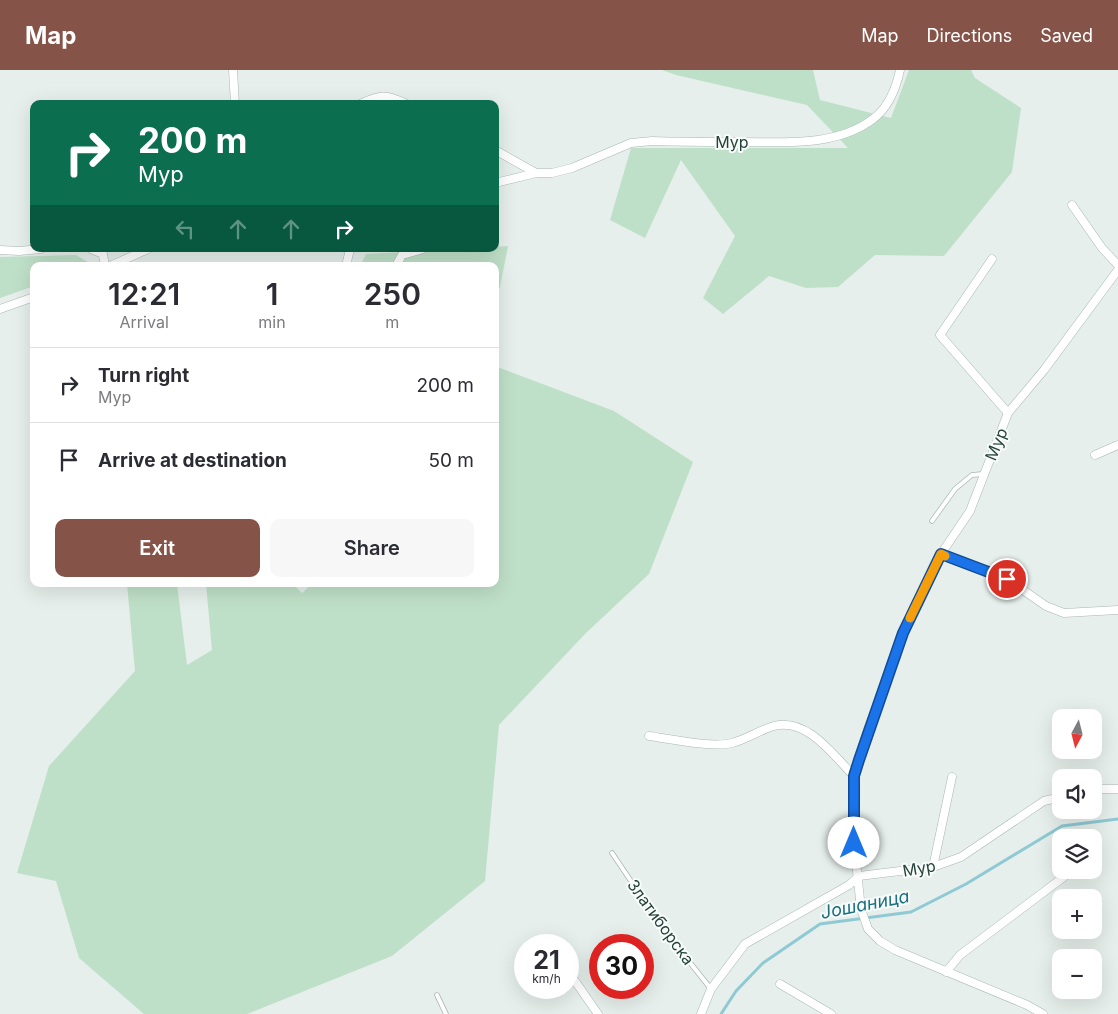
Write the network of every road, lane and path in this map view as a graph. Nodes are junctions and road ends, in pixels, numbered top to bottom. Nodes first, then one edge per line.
1 (233, 70) edge
2 (900, 70) edge
3 (235, 100) edge
4 (370, 100) edge
5 (399, 100) edge
6 (499, 152) edge
7 (536, 173) junction
8 (499, 182) edge
9 (1072, 205) dead end
10 (0, 250) edge
11 (30, 250) edge
12 (98, 252) edge
13 (141, 252) edge
14 (412, 252) edge
15 (992, 259) dead end
16 (104, 262) edge
17 (119, 262) edge
18 (398, 262) edge
19 (1118, 265) edge
20 (1118, 270) edge
21 (30, 298) edge
22 (0, 309) edge
23 (1008, 413) junction
24 (1118, 445) edge
25 (1094, 455) dead end
26 (984, 473) junction
27 (932, 521) dead end
28 (941, 554) junction
29 (1118, 610) edge
30 (649, 736) dead end
31 (854, 776) junction
32 (952, 777) dead end
33 (1102, 789) edge
34 (1118, 789) edge
35 (1052, 800) edge
36 (612, 853) dead end
37 (933, 867) junction
38 (859, 876) junction
39 (1061, 879) edge
40 (946, 972) junction
41 (780, 984) dead end
42 (579, 987) edge
43 (711, 989) junction
44 (437, 996) dead end
45 (446, 1014) edge
46 (598, 1014) edge
47 (701, 1014) edge
48 (831, 1014) edge
49 (1043, 1014) edge

1 - 3 street
2 - 7 street, Мур
4 - 5 street
6 - 7 street
7 - 8 street, Мур
9 - 19 street
10 - 11 street
12 - 16 street
13 - 17 street
14 - 18 street
15 - 23 street
20 - 23 street, Мур
21 - 22 street
23 - 26 street, Мур
24 - 25 street
26 - 27 lane
26 - 28 street, Мур
28 - 29 street
28 - 31 street, Мур
30 - 31 street
31 - 38 street, Мур
32 - 37 street
33 - 34 street
35 - 37 street, Мур
36 - 43 lane, Златиборска
37 - 38 street, Мур
38 - 40 street
38 - 43 street
39 - 40 street
40 - 49 street
41 - 48 street
42 - 46 street
43 - 47 street
44 - 45 lane

